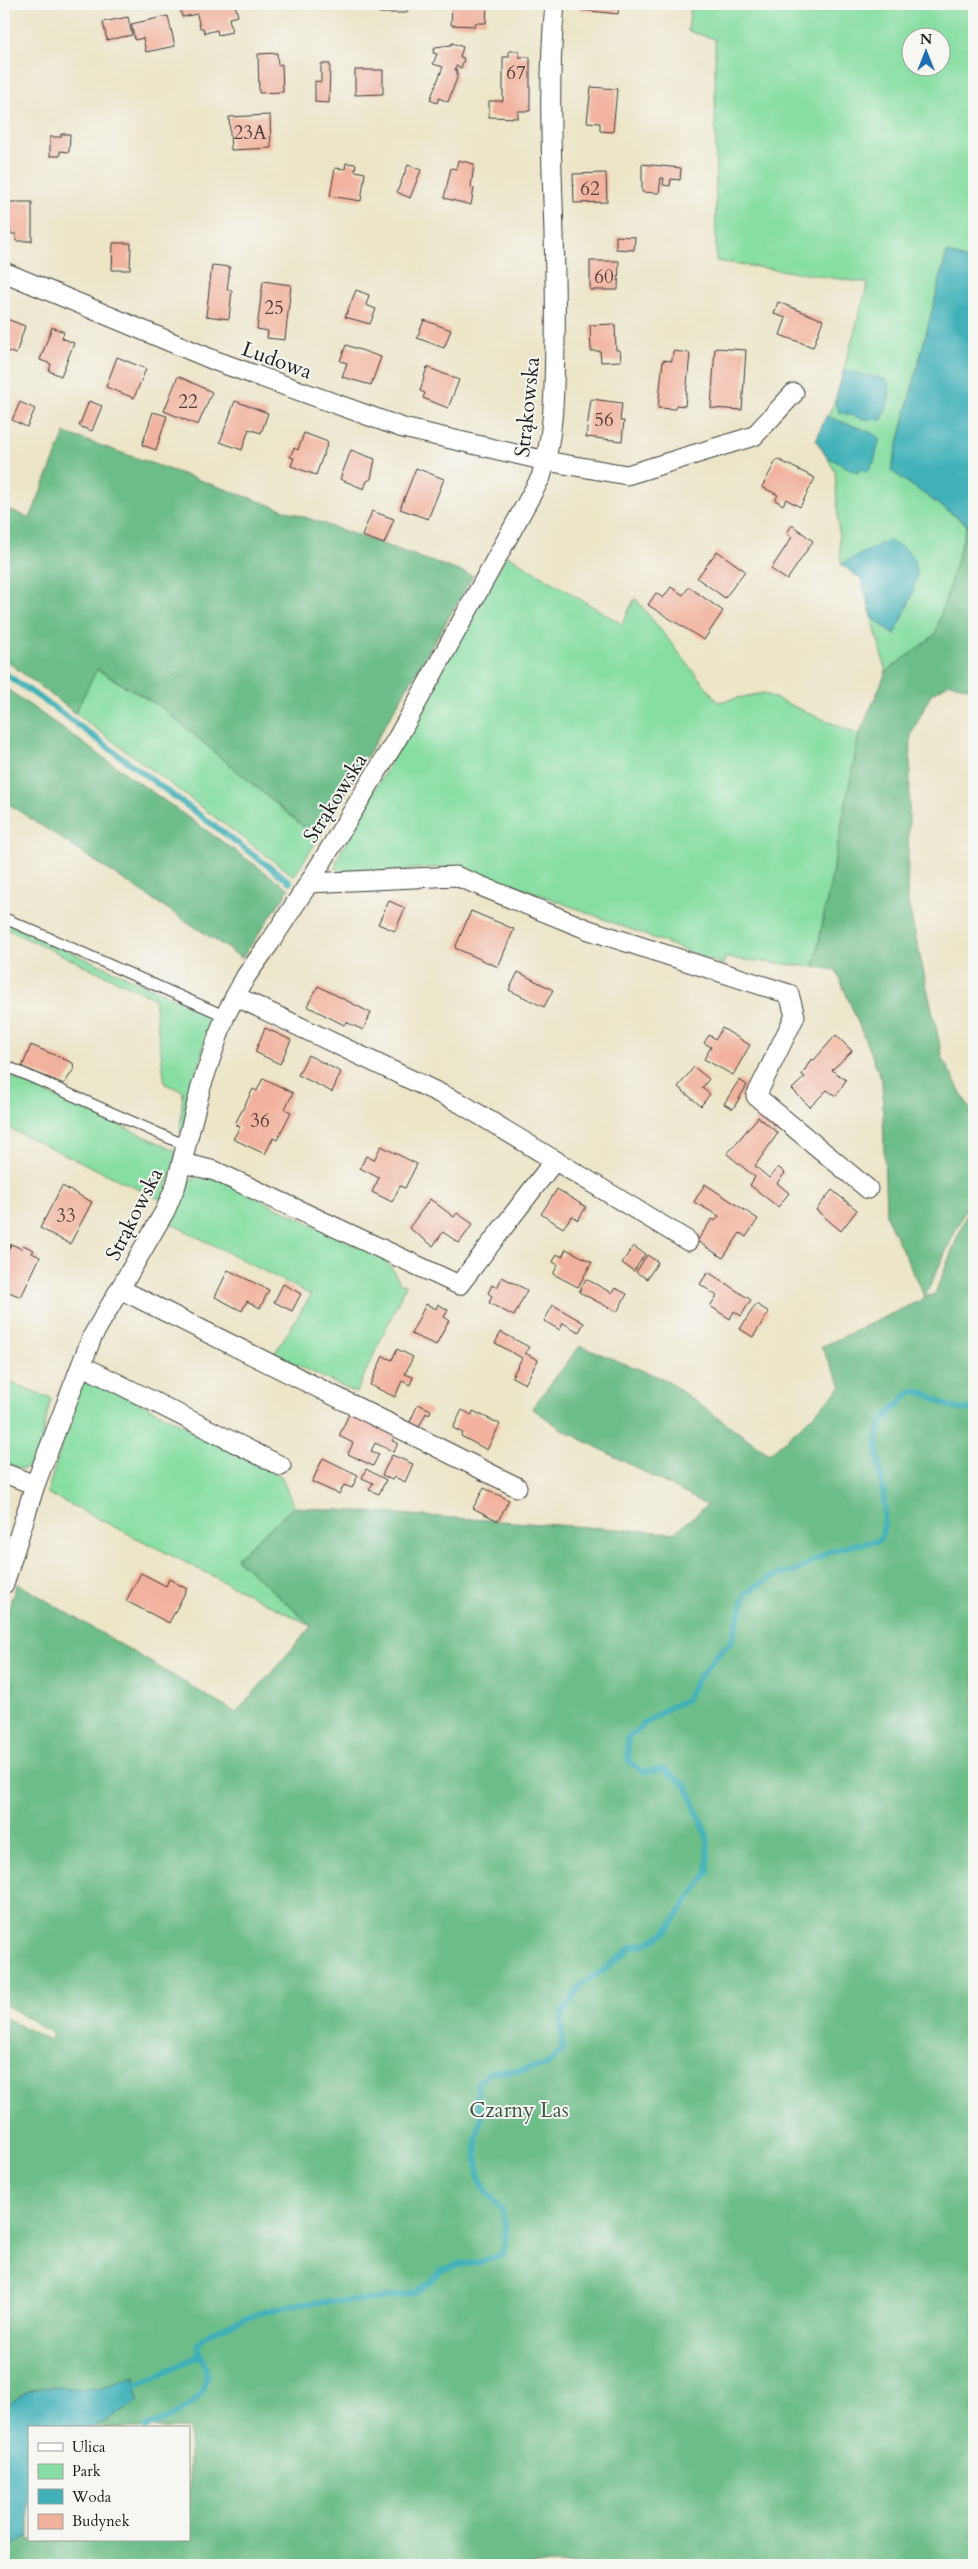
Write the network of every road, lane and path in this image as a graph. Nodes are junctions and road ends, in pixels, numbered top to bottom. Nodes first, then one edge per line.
1 (555, 4) edge
2 (4, 272) edge
3 (794, 392) dead end
4 (546, 461) junction
5 (309, 883) junction
6 (4, 918) edge
7 (235, 996) junction
8 (225, 1016) junction
9 (4, 1065) edge
10 (185, 1154) junction
11 (555, 1160) junction
12 (868, 1189) dead end
13 (688, 1241) dead end
14 (120, 1288) junction
15 (81, 1365) junction
16 (281, 1466) dead end
17 (4, 1473) edge
18 (35, 1485) junction
19 (517, 1487) dead end
20 (4, 1584) edge

1 - 4 street, Strąkowska
2 - 4 street, Ludowa
3 - 4 street, Ludowa
4 - 5 street, Strąkowska
5 - 7 street, Strąkowska
5 - 12 street
6 - 8 lane
7 - 8 street, Strąkowska
7 - 11 street
8 - 10 street, Strąkowska
9 - 10 lane
10 - 11 street
10 - 14 street, Strąkowska
11 - 13 street
14 - 15 street, Strąkowska
14 - 19 street
15 - 16 street
15 - 18 street, Strąkowska
17 - 18 street
18 - 20 street, Strąkowska

